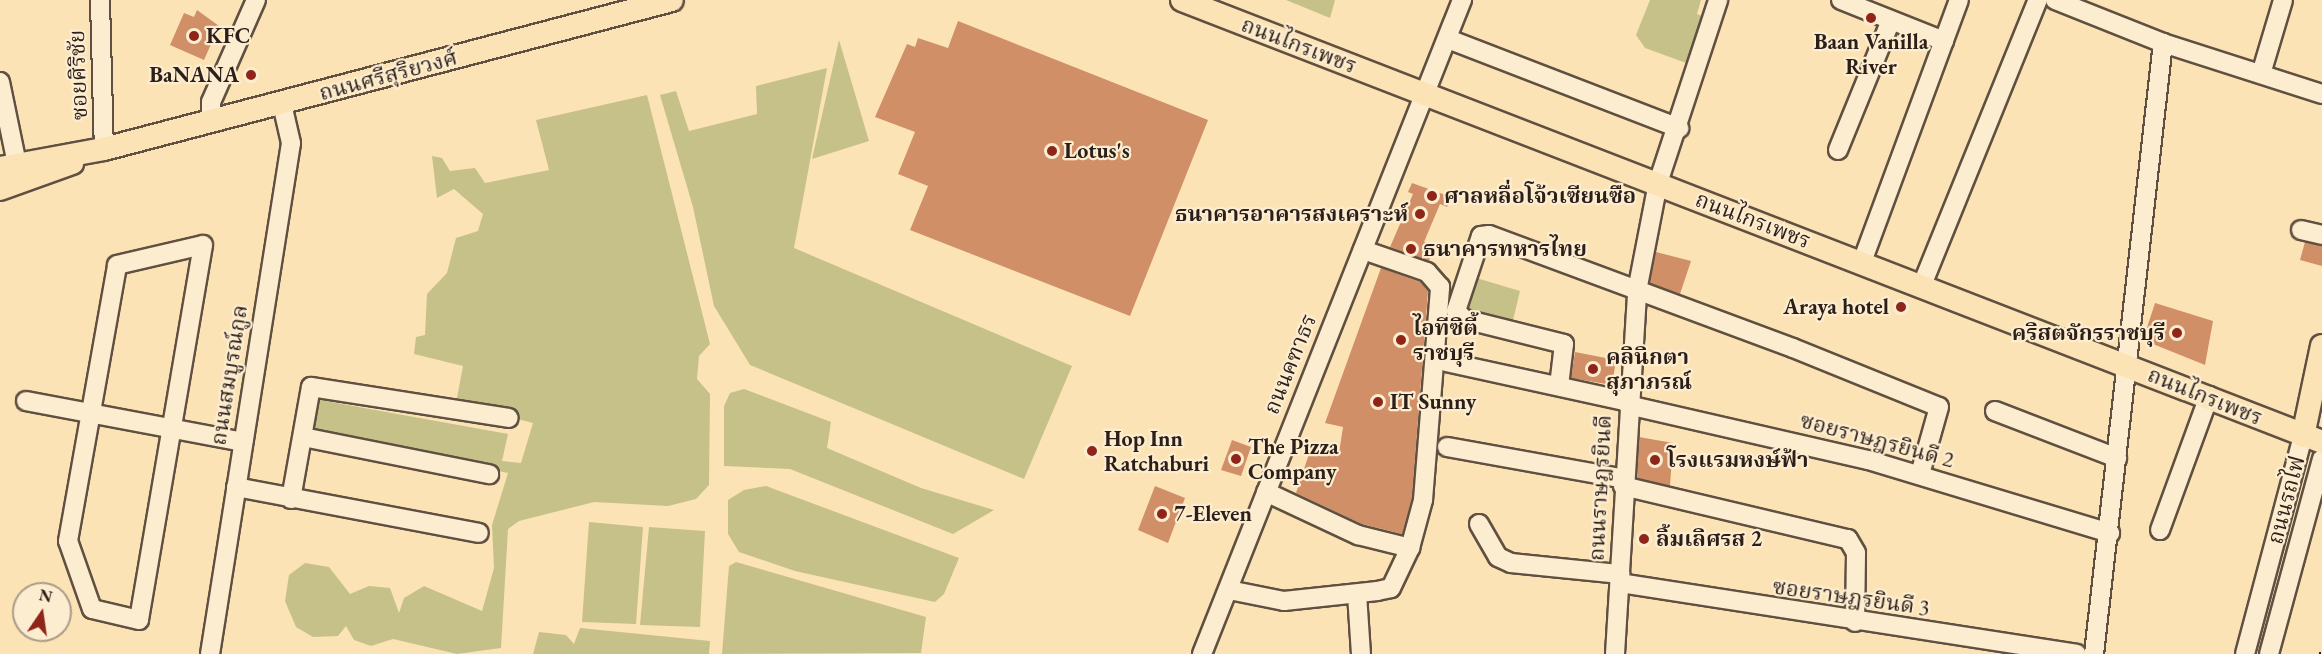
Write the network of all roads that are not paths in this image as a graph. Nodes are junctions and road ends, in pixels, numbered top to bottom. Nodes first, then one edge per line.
1 (100, 0) edge
2 (256, 0) edge
3 (672, 0) edge
4 (1182, 0) edge
5 (1462, 0) edge
6 (1718, 0) edge
7 (1959, 0) edge
8 (2038, 0) edge
9 (2055, 0) edge
10 (2283, 0) edge
11 (1849, 2) edge
12 (1891, 20) junction
13 (1448, 39) junction
14 (1944, 41) junction
15 (2163, 43) junction
16 (2261, 74) junction
17 (0, 82) edge
18 (1427, 94) junction
19 (2322, 94) edge
20 (282, 104) junction
21 (211, 121) junction
22 (1679, 128) junction
23 (104, 149) junction
24 (1838, 150) dead end
25 (8, 166) edge
26 (1658, 183) junction
27 (0, 189) edge
28 (2301, 230) dead end
29 (2322, 235) edge
30 (1363, 250) junction
31 (1862, 262) junction
32 (1922, 285) junction
33 (1637, 291) junction
34 (2322, 346) edge
35 (1446, 362) dead end
36 (2128, 365) junction
37 (1559, 386) junction
38 (2209, 396) junction
39 (26, 401) dead end
40 (1628, 404) junction
41 (1995, 411) dead end
42 (88, 416) junction
43 (509, 418) dead end
44 (170, 430) junction
45 (303, 437) junction
46 (2312, 439) edge
47 (243, 442) junction
48 (1447, 447) dead end
49 (2117, 458) junction
50 (2322, 459) edge
51 (489, 474) dead end
52 (1920, 474) junction
53 (1624, 483) junction
54 (236, 487) junction
55 (1266, 492) junction
56 (291, 499) junction
57 (1479, 524) dead end
58 (2160, 530) dead end
59 (479, 533) dead end
60 (2110, 533) junction
61 (1410, 548) junction
62 (1620, 578) junction
63 (1228, 590) junction
64 (1357, 594) junction
65 (1855, 622) junction
66 (210, 654) edge
67 (1202, 654) edge
68 (1360, 654) edge
69 (1615, 654) edge
70 (2077, 654) edge
71 (2094, 654) edge
72 (2245, 654) edge
73 (2269, 654) edge

1 - 23 street, ซอยศิริชัย
2 - 21 street
3 - 20 main road, ถนนศรีสุริยวงศ์
4 - 18 main road, ถนนไกรเพชร
5 - 13 street, ถนนคฑาธร
6 - 22 street, ถนนราษฎรยินดี
7 - 14 street
8 - 32 street
9 - 15 street
10 - 16 street
11 - 12 street
12 - 14 street
12 - 24 street
13 - 18 street, ถนนคฑาธร
13 - 22 street
14 - 31 street
15 - 16 street
15 - 36 street
16 - 19 street
17 - 25 street
18 - 26 main road, ถนนไกรเพชร
18 - 30 street, ถนนคฑาธร
20 - 21 main road, ถนนศรีสุริยวงศ์
20 - 47 street, ถนนสมบูรณ์กูล
21 - 23 main road, ถนนศรีสุริยวงศ์
22 - 26 street, ถนนราษฎรยินดี
23 - 25 main road, ถนนศรีสุริยวงศ์
23 - 27 main road, ถนนศรีสุริยวงศ์
26 - 31 main road, ถนนไกรเพชร
26 - 33 street, ถนนราษฎรยินดี
28 - 29 street
30 - 55 street, ถนนคฑาธร
30 - 61 street
31 - 32 main road, ถนนไกรเพชร
32 - 36 main road, ถนนไกรเพชร
33 - 37 street
33 - 40 street, ถนนราษฎรยินดี
33 - 52 street
34 - 46 main road, ถนนรถไฟ
35 - 37 street, ซอยราษฎรยินดี 2
36 - 38 main road, ถนนไกรเพชร
36 - 49 street
37 - 40 street, ซอยราษฎรยินดี 2
38 - 46 main road, ถนนไกรเพชร
38 - 58 street
39 - 42 street
40 - 52 street, ซอยราษฎรยินดี 2
40 - 53 street, ถนนราษฎรยินดี
41 - 49 street
42 - 44 street
42 - 44 street
42 - 44 street
43 - 45 street
44 - 47 street
45 - 51 street
45 - 56 street
46 - 72 street, ถนนรถไฟ
47 - 54 street, ถนนสมบูรณ์กูล
48 - 53 street
49 - 60 street
50 - 73 street, ถนนรถไฟ
52 - 60 street, ซอยราษฎรยินดี 2
53 - 62 street, ถนนราษฎรยินดี
53 - 65 street
54 - 56 street
54 - 66 street, ถนนสมบูรณ์กูล
55 - 61 street
55 - 63 street, ถนนคฑาธร
56 - 59 street
57 - 62 street, ซอยราษฎรยินดี 3
60 - 71 street
61 - 64 street
62 - 65 street, ซอยราษฎรยินดี 3
62 - 69 street, ถนนราษฎรยินดี
63 - 64 street
63 - 67 street, ถนนคฑาธร
64 - 68 street
65 - 70 street, ซอยราษฎรยินดี 3

